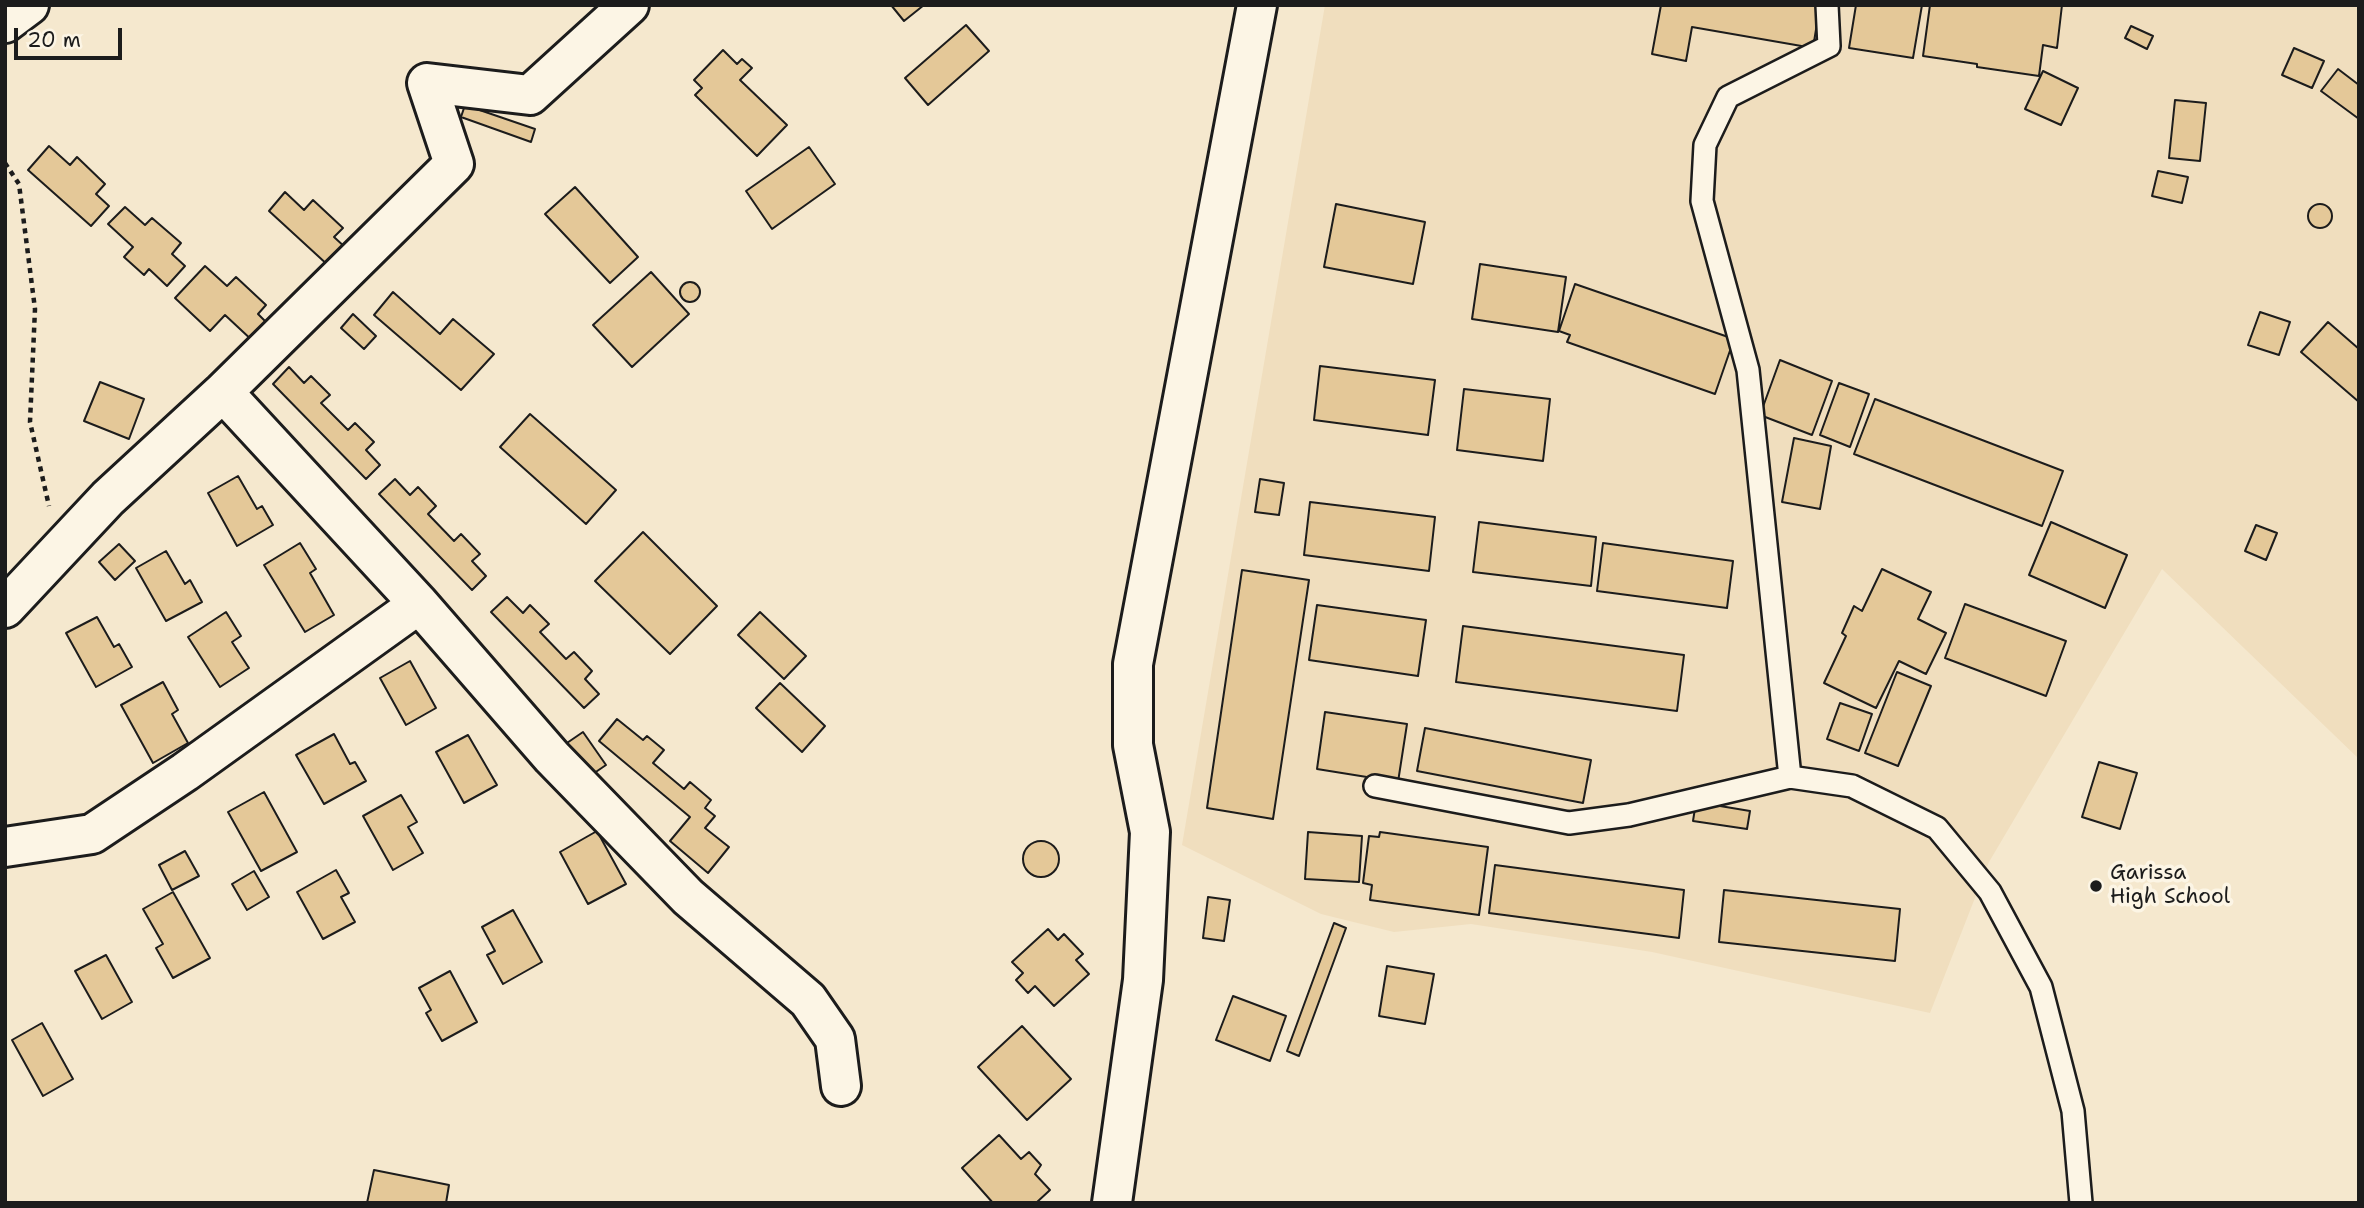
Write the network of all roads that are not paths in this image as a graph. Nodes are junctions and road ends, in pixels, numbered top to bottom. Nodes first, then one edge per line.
1 (29, 5) edge
2 (629, 5) edge
3 (1256, 5) edge
4 (1827, 5) edge
5 (5, 23) edge
6 (223, 392) junction
7 (419, 604) junction
8 (5, 608) edge
9 (1790, 777) junction
10 (1375, 786) dead end
11 (5, 846) edge
12 (841, 1086) dead end
13 (1112, 1203) edge
14 (2081, 1203) edge

1 - 5 street
2 - 6 street
3 - 13 street
4 - 9 lane
6 - 7 street
6 - 8 street
7 - 11 street
7 - 12 street
9 - 10 lane
9 - 14 lane

